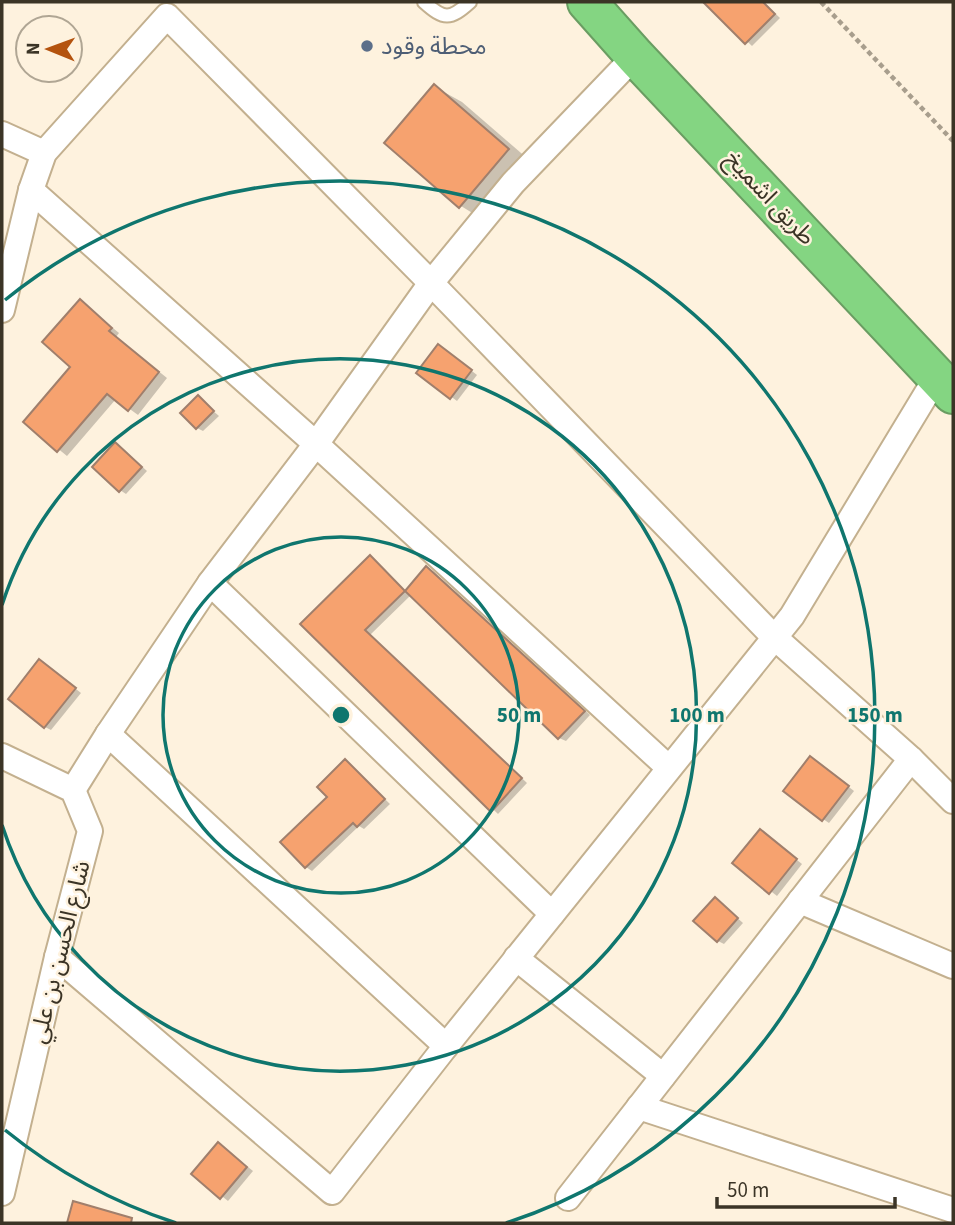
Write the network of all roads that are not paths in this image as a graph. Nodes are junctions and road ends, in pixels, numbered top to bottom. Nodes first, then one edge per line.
1 (424, 2) edge
2 (470, 2) edge
3 (587, 2) edge
4 (174, 9) edge
5 (635, 56) junction
6 (2, 134) edge
7 (44, 153) junction
8 (31, 190) junction
9 (430, 283) junction
10 (2, 310) edge
11 (945, 386) edge
12 (316, 444) junction
13 (210, 583) junction
14 (773, 636) junction
15 (107, 734) junction
16 (2, 756) edge
17 (911, 759) junction
18 (669, 768) junction
19 (73, 789) junction
20 (953, 801) edge
21 (800, 901) junction
22 (552, 914) junction
23 (57, 957) junction
24 (516, 958) junction
25 (953, 966) edge
26 (446, 1045) junction
27 (663, 1076) junction
28 (639, 1107) junction
29 (2, 1193) edge
30 (568, 1198) dead end
31 (953, 1210) edge

1 - 2 lane
3 - 5 highway, طريق اشميخ
4 - 7 street
4 - 9 street
5 - 9 street
5 - 11 highway, طريق اشميخ
6 - 7 street
7 - 8 street
8 - 10 street
8 - 12 street
9 - 12 street
9 - 14 street
11 - 14 street
12 - 13 street
12 - 18 street
13 - 15 street
13 - 22 street
14 - 17 street
14 - 18 street
15 - 19 street
15 - 26 street
16 - 19 street
17 - 20 street
17 - 21 street
18 - 22 street
19 - 23 street, شارع الحسن بن علي
21 - 25 street
21 - 27 street
22 - 24 street
23 - 26 street
23 - 29 street, شارع الحسن بن علي
24 - 26 street
24 - 27 street
27 - 28 street
28 - 30 street
28 - 31 street

